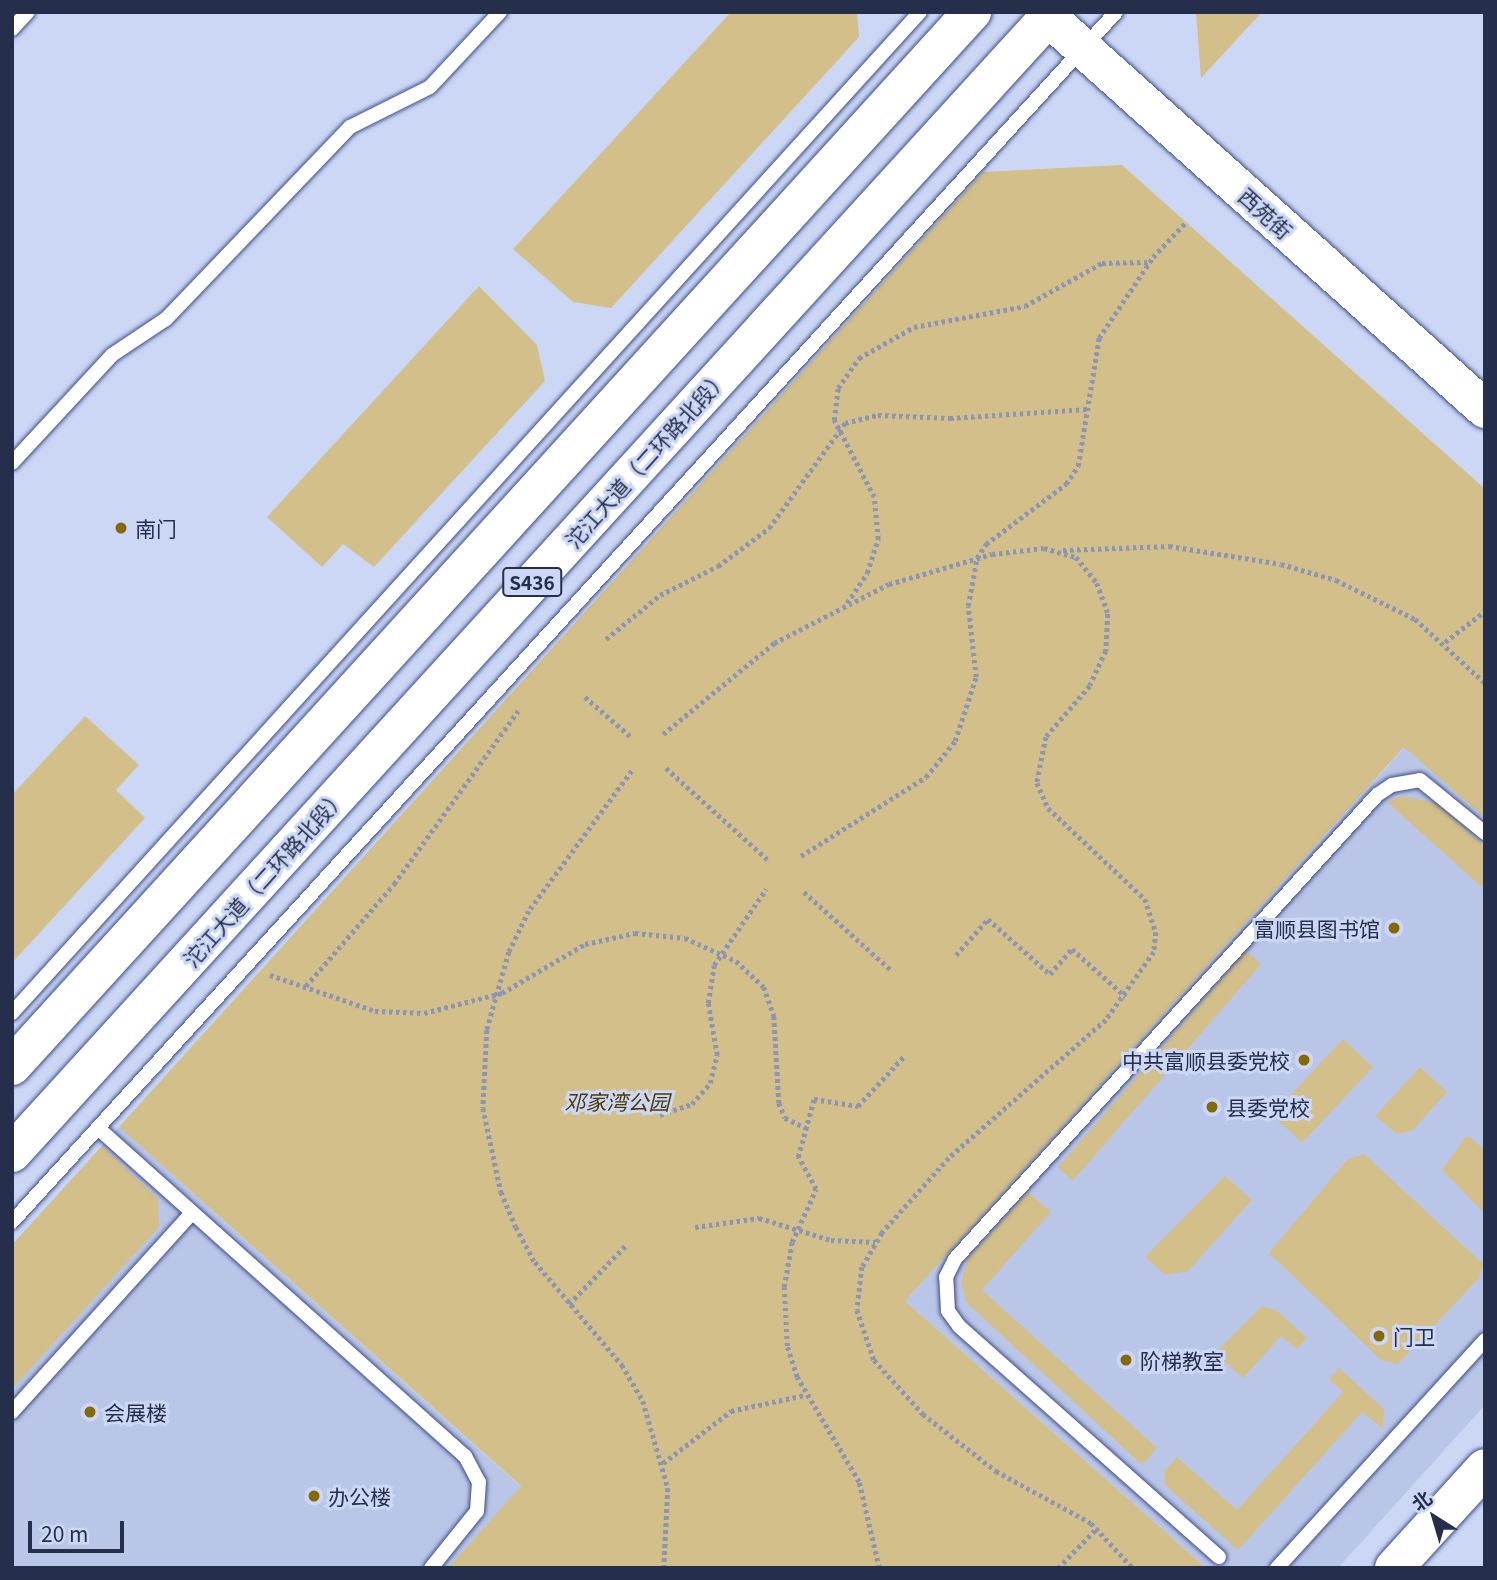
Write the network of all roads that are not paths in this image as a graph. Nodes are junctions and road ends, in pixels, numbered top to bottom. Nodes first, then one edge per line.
1 (28, 12) edge
2 (500, 12) edge
3 (920, 12) edge
4 (972, 12) edge
5 (1116, 12) edge
6 (1050, 15) edge
7 (12, 29) edge
8 (1083, 48) junction
9 (1485, 409) edge
10 (12, 463) edge
11 (1485, 833) edge
12 (12, 1013) edge
13 (12, 1066) edge
14 (99, 1129) junction
15 (12, 1153) edge
16 (192, 1213) junction
17 (12, 1222) edge
18 (1485, 1340) edge
19 (12, 1412) edge
20 (1485, 1468) edge
21 (1219, 1557) dead end
22 (431, 1568) edge
23 (1277, 1568) edge
24 (1394, 1568) edge

1 - 7 lane
2 - 10 lane
3 - 12 lane
4 - 13 main road, S436
5 - 8 lane
6 - 8 main road, 西苑街
6 - 15 main road, 沱江大道（二环路北段） / S436
8 - 9 main road, 西苑街
8 - 14 lane
11 - 21 lane
14 - 16 lane
14 - 17 lane
16 - 19 lane
16 - 22 lane
18 - 23 lane
20 - 24 main road

